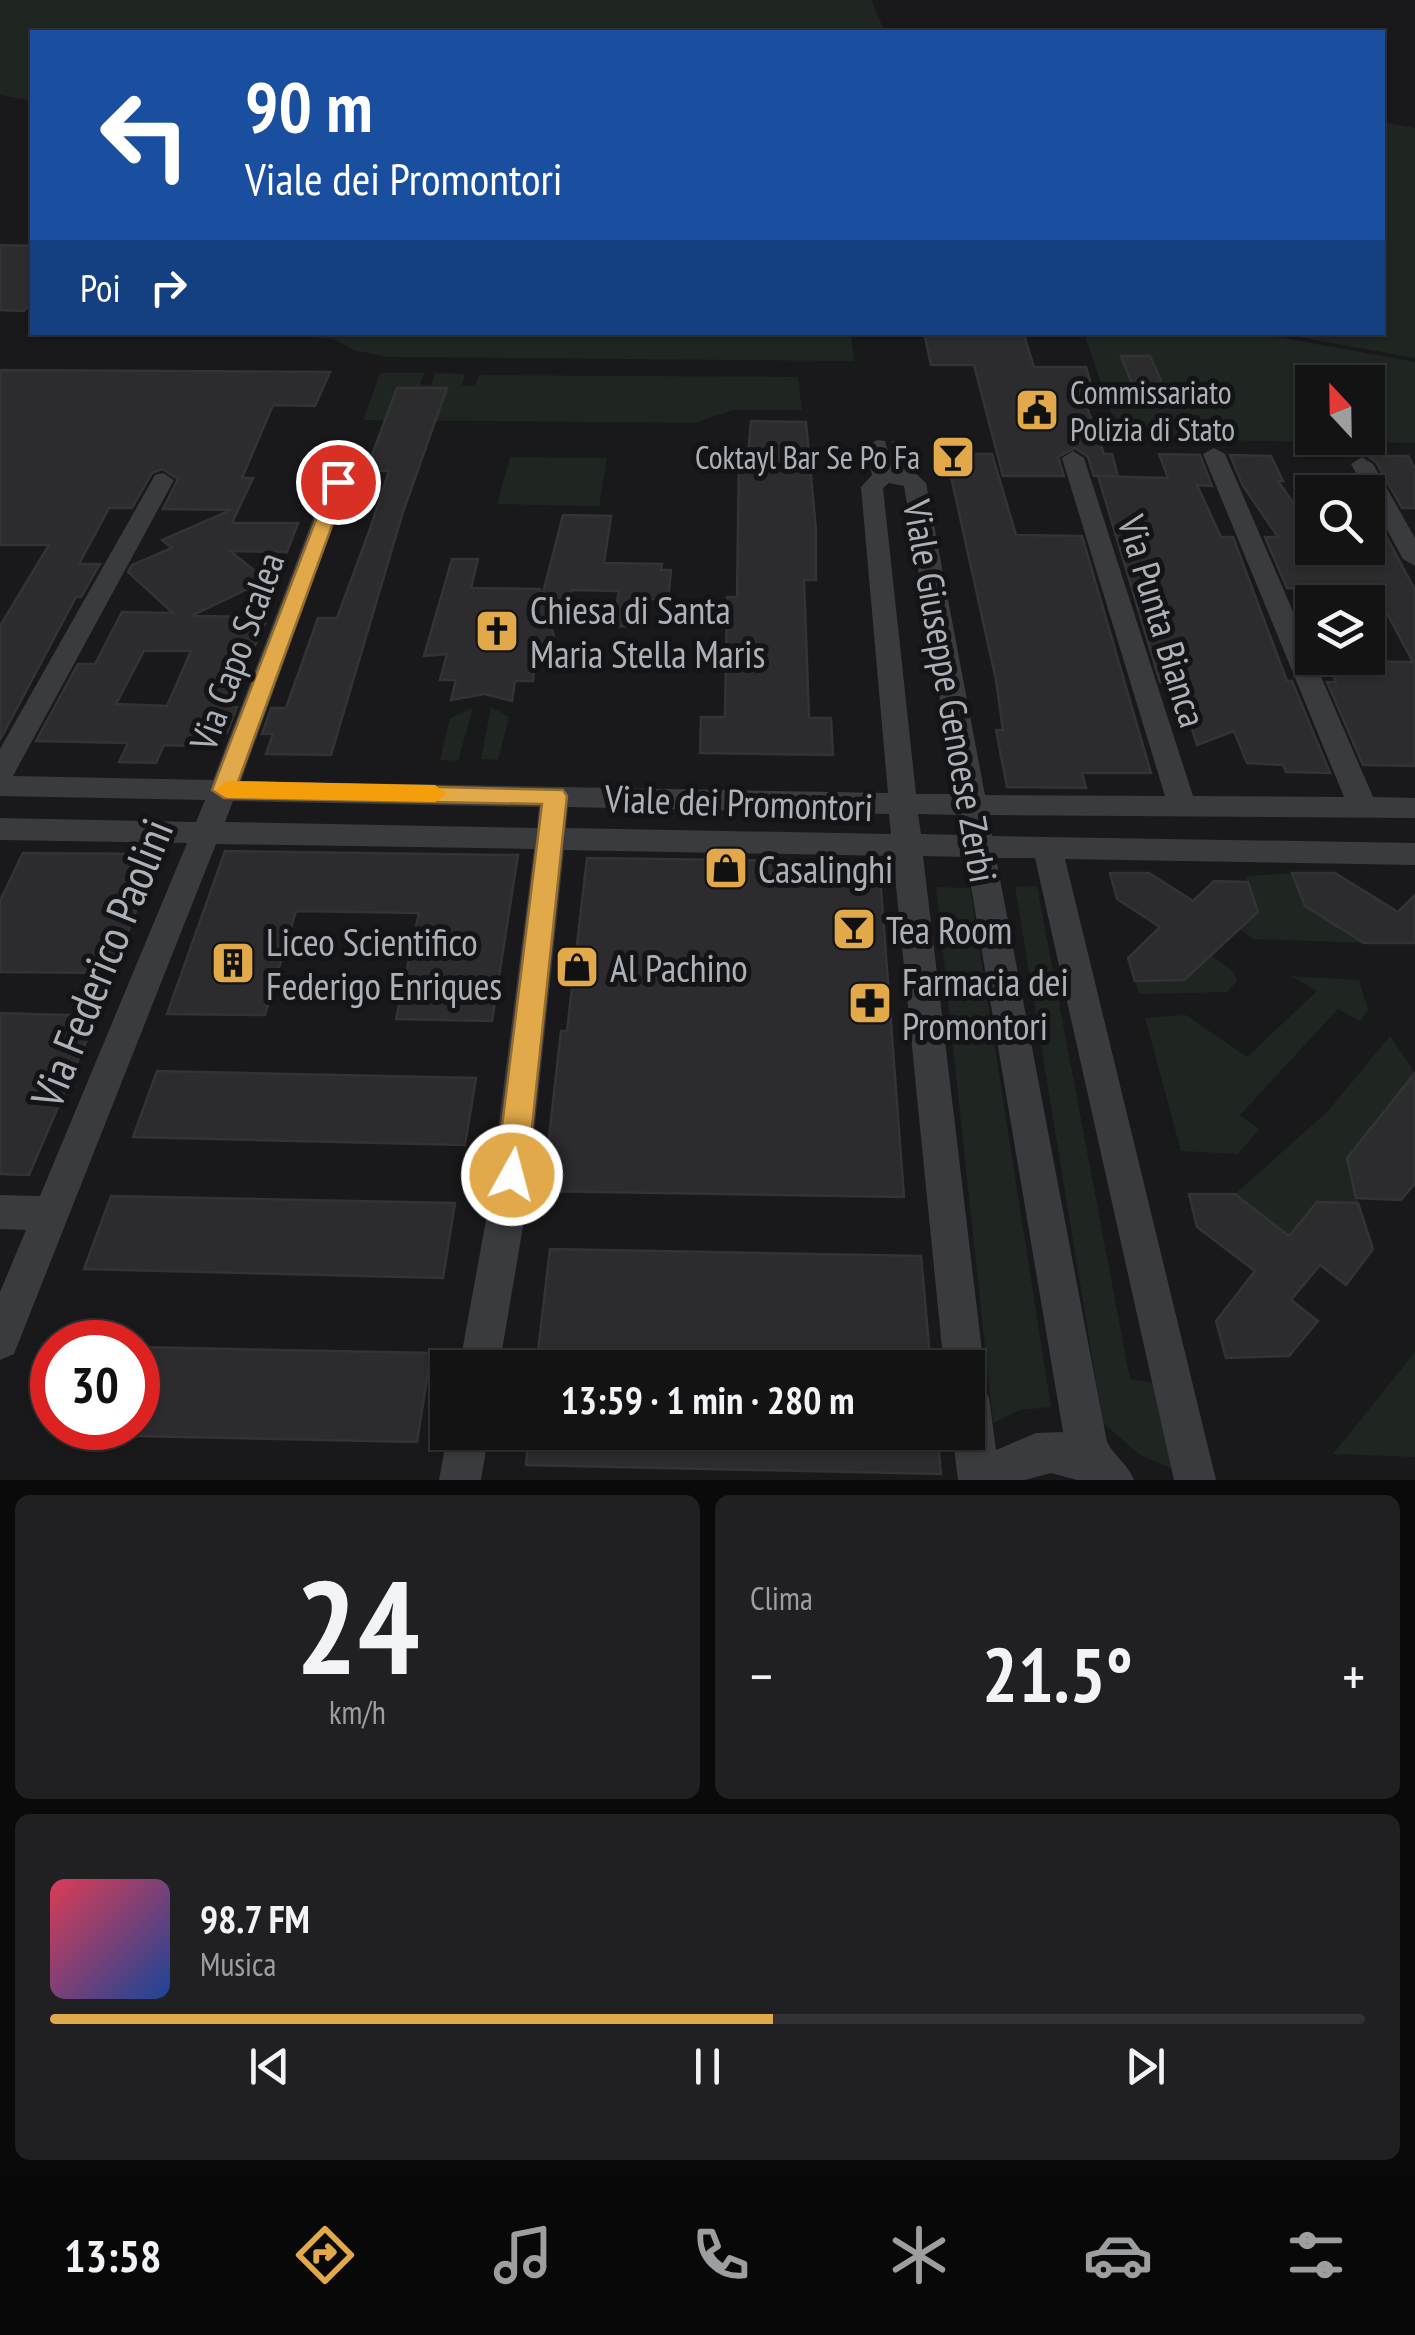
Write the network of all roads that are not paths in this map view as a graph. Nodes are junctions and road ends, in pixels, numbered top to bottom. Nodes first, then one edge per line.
1 (889, 446) dead end
2 (1214, 454) dead end
3 (1073, 458) dead end
4 (1362, 464) dead end
5 (893, 476) junction
6 (163, 480) dead end
7 (338, 482) dead end
8 (1415, 559) edge
9 (0, 774) edge
10 (0, 786) edge
11 (224, 790) junction
12 (555, 796) junction
13 (904, 804) junction
14 (973, 805) junction
15 (1182, 806) junction
16 (1364, 808) junction
17 (1415, 808) edge
18 (0, 828) edge
19 (207, 830) junction
20 (549, 838) junction
21 (909, 847) junction
22 (980, 849) junction
23 (1048, 851) junction
24 (1415, 854) edge
25 (0, 1212) edge
26 (50, 1213) junction
27 (0, 1340) edge
28 (482, 1350) edge
29 (962, 1350) edge
30 (465, 1450) edge
31 (975, 1450) edge
32 (1104, 1473) edge
33 (460, 1480) edge
34 (979, 1480) edge
35 (990, 1480) edge
36 (1194, 1480) edge

1 - 5 street
2 - 16 street
3 - 15 street, Via Punta Bianca
4 - 8 street
5 - 13 street, Viale Giuseppe Genoese Zerbi
5 - 14 street, Viale Giuseppe Genoese Zerbi
6 - 9 street
7 - 11 street, Via Capo Scalea
10 - 11 street, Viale dei Promontori
11 - 12 street, Viale dei Promontori
11 - 19 street, Via Federico Paolini
12 - 13 street, Viale dei Promontori
12 - 20 street
13 - 14 street, Viale dei Promontori
13 - 21 street, Viale Giuseppe Genoese Zerbi
14 - 15 street, Viale dei Promontori
14 - 22 street, Viale Giuseppe Genoese Zerbi
15 - 16 street, Viale dei Promontori
16 - 17 street, Viale dei Promontori
18 - 19 street, Viale dei Promontori
19 - 20 street, Viale dei Promontori
19 - 26 street, Via Federico Paolini
20 - 21 street, Viale dei Promontori
20 - 28 street
21 - 22 street, Viale dei Promontori
21 - 29 street, Viale Giuseppe Genoese Zerbi
22 - 23 street, Viale dei Promontori
22 - 32 street, Viale Giuseppe Genoese Zerbi
23 - 24 street, Viale dei Promontori
23 - 36 street, Viale Giuseppe Genoese Zerbi
25 - 26 street
26 - 27 street, Via Federico Paolini
30 - 33 street
31 - 34 street
32 - 35 street

